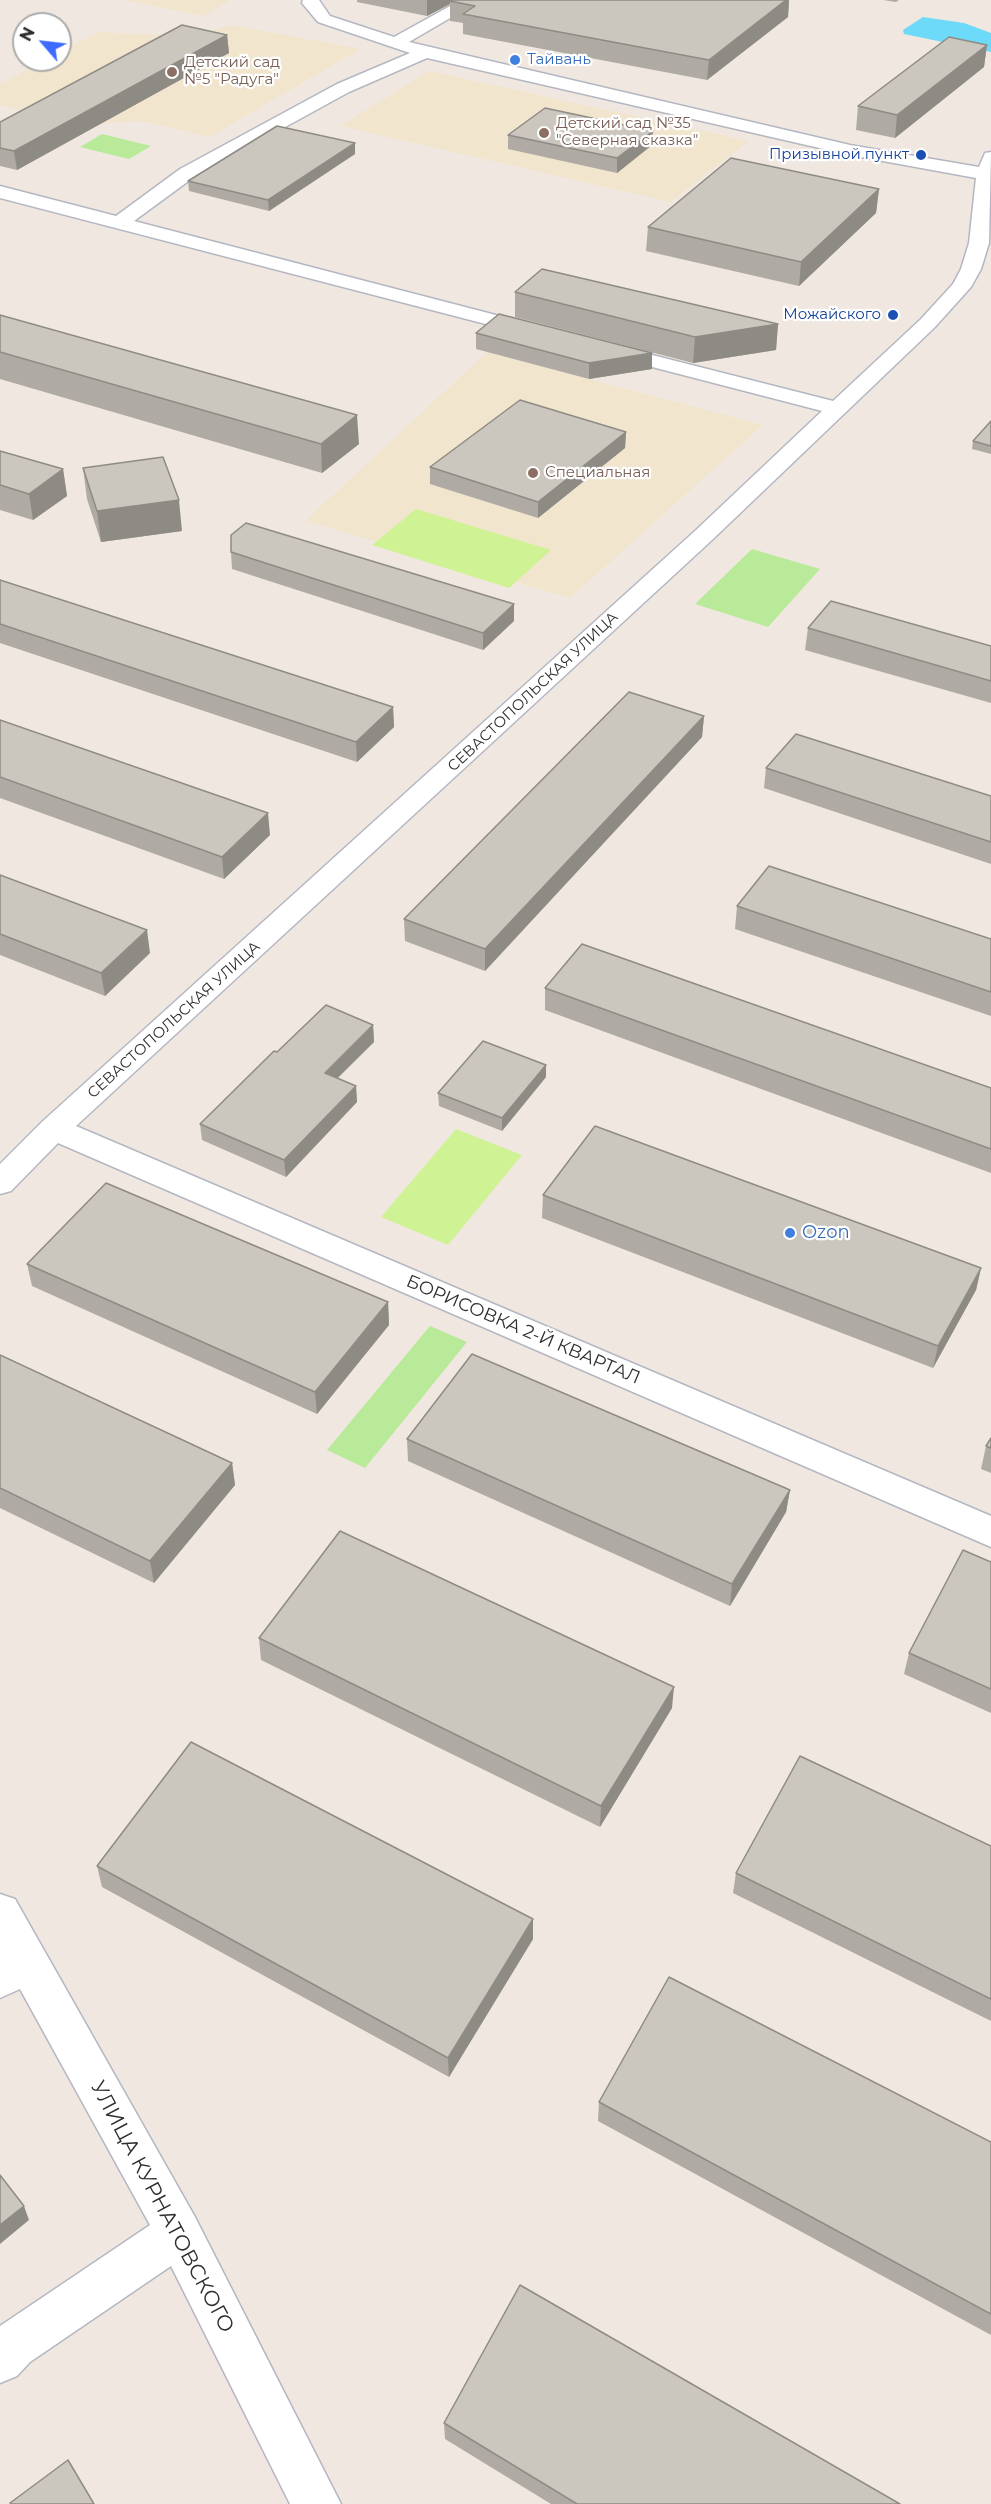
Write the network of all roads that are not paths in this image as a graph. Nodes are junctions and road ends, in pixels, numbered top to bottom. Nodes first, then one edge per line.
1 (311, 0) edge
2 (473, 0) edge
3 (394, 44) junction
4 (425, 54) junction
5 (988, 166) edge
6 (0, 192) edge
7 (118, 224) junction
8 (558, 337) edge
9 (593, 346) edge
10 (836, 408) junction
11 (54, 1129) junction
12 (0, 1183) edge
13 (991, 1532) edge
14 (0, 1913) edge
15 (14, 1970) edge
16 (179, 2232) junction
17 (0, 2359) edge
18 (316, 2504) edge

1 - 3 street
2 - 3 street
3 - 4 street
4 - 5 street
4 - 7 street
5 - 10 street, СЕВАСТОПОЛЬСКАЯ УЛИЦА
6 - 7 street
7 - 8 street
9 - 10 street
10 - 11 street, СЕВАСТОПОЛЬСКАЯ УЛИЦА
11 - 12 street, СЕВАСТОПОЛЬСКАЯ УЛИЦА
11 - 13 street, БОРИСОВКА 2-Й КВАРТАЛ
14 - 15 street, УЛИЦА КУРНАТОВСКОГО
15 - 16 street, УЛИЦА КУРНАТОВСКОГО
16 - 17 street
16 - 18 street, УЛИЦА КУРНАТОВСКОГО

